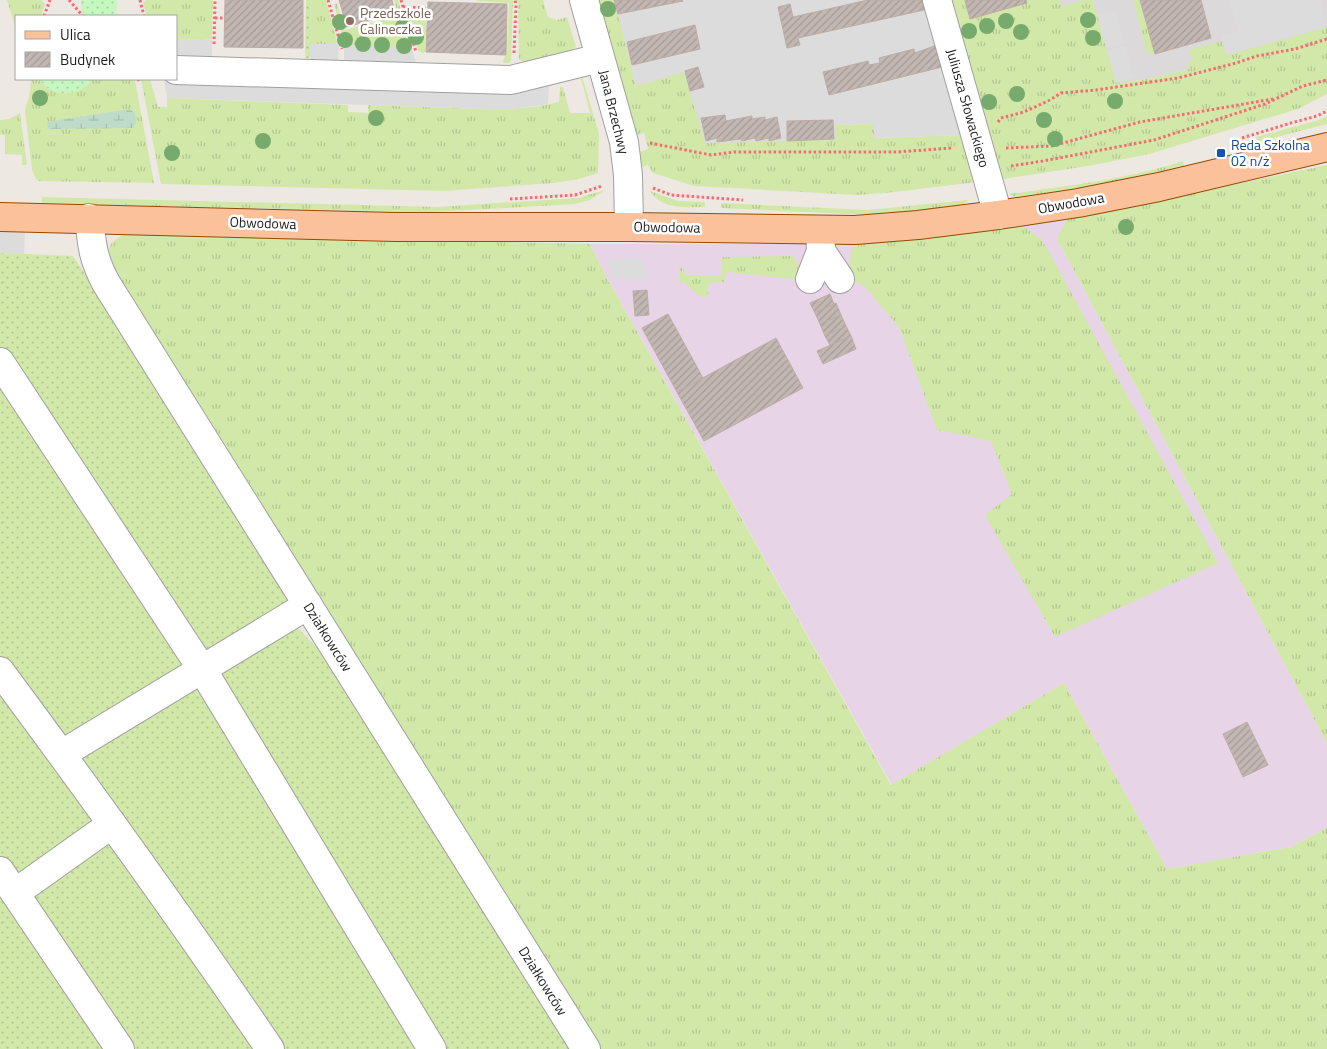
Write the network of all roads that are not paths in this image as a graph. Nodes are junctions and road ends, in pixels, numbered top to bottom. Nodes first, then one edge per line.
1 (584, 0) edge
2 (937, 0) edge
3 (600, 58) junction
4 (178, 70) edge
5 (1327, 147) edge
6 (998, 215) junction
7 (0, 217) edge
8 (89, 218) junction
9 (628, 226) junction
10 (820, 241) junction
11 (810, 279) dead end
12 (840, 279) dead end
13 (0, 362) edge
14 (308, 606) junction
15 (202, 669) junction
16 (0, 671) edge
17 (62, 754) junction
18 (112, 824) junction
19 (7, 882) edge
20 (120, 1049) edge
21 (270, 1049) edge
22 (432, 1049) edge
23 (586, 1049) edge

1 - 3 street, Jana Brzechwy
2 - 6 street, Juliusza Słowackiego
3 - 4 street
3 - 9 street, Jana Brzechwy
5 - 6 main road, Obwodowa
6 - 10 main road, Obwodowa
7 - 8 main road, Obwodowa
8 - 9 main road, Obwodowa
8 - 14 street, Działkowców
9 - 10 main road, Obwodowa
10 - 11 street
10 - 12 street
13 - 15 street
14 - 15 street
14 - 23 street, Działkowców
15 - 17 street
15 - 22 street
16 - 17 street
17 - 18 street
18 - 19 street
18 - 21 street
19 - 20 street

